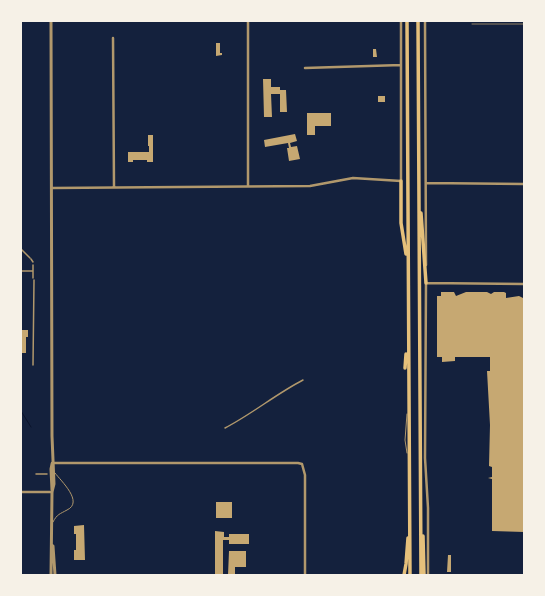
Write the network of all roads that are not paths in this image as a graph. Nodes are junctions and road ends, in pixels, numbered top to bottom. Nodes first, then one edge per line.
1 (51, 21) edge
2 (248, 21) edge
3 (401, 21) edge
4 (407, 21) edge
5 (418, 21) edge
6 (425, 21) edge
7 (114, 38) dead end
8 (401, 65) junction
9 (305, 68) dead end
10 (401, 181) junction
11 (426, 183) junction
12 (524, 184) edge
13 (248, 186) junction
14 (52, 188) junction
15 (114, 188) junction
16 (419, 202) junction
17 (21, 249) edge
18 (408, 263) junction
19 (21, 271) edge
20 (34, 271) junction
21 (426, 283) junction
22 (524, 284) edge
23 (408, 335) junction
24 (34, 365) dead end
25 (405, 368) dead end
26 (303, 380) dead end
27 (225, 428) dead end
28 (52, 463) junction
29 (54, 472) junction
30 (36, 474) dead end
31 (47, 474) dead end
32 (51, 485) junction
33 (21, 492) edge
34 (45, 492) junction
35 (52, 492) junction
36 (409, 513) junction
37 (421, 515) junction
38 (52, 522) junction
39 (52, 535) junction
40 (51, 575) edge
41 (54, 575) edge
42 (305, 575) edge
43 (404, 575) edge
44 (410, 575) edge
45 (421, 575) edge
46 (424, 575) edge
47 (428, 575) edge

1 - 14 street
2 - 13 street
3 - 8 street
4 - 18 main road
5 - 16 main road
6 - 11 street
7 - 15 street
8 - 9 street
8 - 10 street
10 - 13 street
10 - 18 main road
11 - 12 street
11 - 21 street
13 - 15 street
14 - 15 street
14 - 28 street
16 - 21 main road
16 - 37 main road
17 - 20 street
18 - 23 main road
19 - 20 street
20 - 24 street
21 - 22 street
21 - 47 street
23 - 25 main road
23 - 36 main road
26 - 27 street
28 - 29 street
28 - 32 street
28 - 42 street
29 - 35 street
29 - 38 lane
30 - 31 street
32 - 34 street
32 - 35 street
33 - 34 street
34 - 35 street
35 - 38 street
36 - 43 main road
36 - 44 main road
37 - 45 main road
37 - 46 main road
38 - 39 street
39 - 40 street
39 - 41 street

